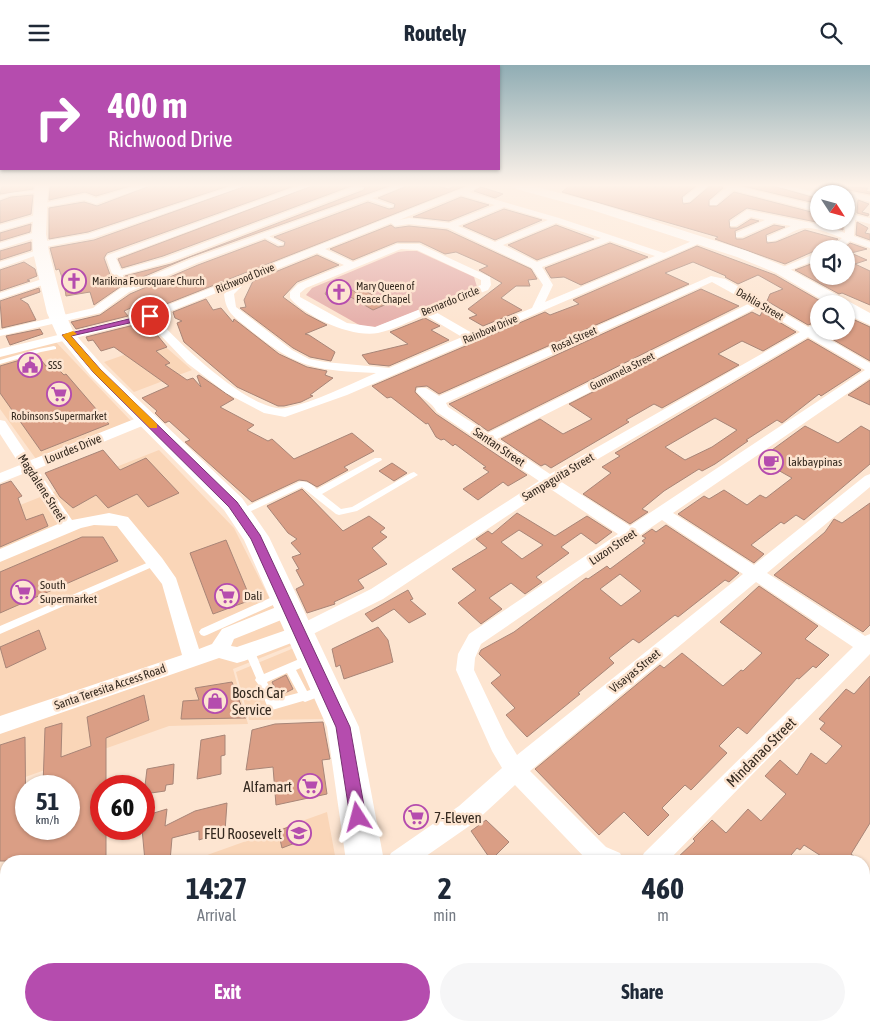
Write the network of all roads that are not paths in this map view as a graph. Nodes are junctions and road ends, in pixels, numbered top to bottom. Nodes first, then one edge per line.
1 (18, 231) edge
2 (26, 231) edge
3 (41, 231) edge
4 (79, 231) edge
5 (105, 231) edge
6 (182, 231) edge
7 (242, 231) edge
8 (278, 231) edge
9 (363, 231) edge
10 (462, 231) edge
11 (529, 231) edge
12 (589, 231) edge
13 (673, 231) edge
14 (748, 231) edge
15 (787, 231) edge
16 (843, 231) edge
17 (855, 231) edge
18 (857, 231) edge
19 (739, 235) dead end
20 (265, 236) junction
21 (609, 238) junction
22 (770, 239) dead end
23 (702, 240) junction
24 (834, 240) edge
25 (870, 240) edge
26 (281, 244) dead end
27 (495, 245) junction
28 (870, 245) edge
29 (0, 246) edge
30 (317, 249) junction
31 (664, 256) junction
32 (810, 259) edge
33 (0, 265) edge
34 (352, 265) junction
35 (536, 266) junction
36 (781, 271) junction
37 (116, 274) junction
38 (242, 279) junction
39 (711, 279) joint
40 (48, 280) junction
41 (121, 284) dead end
42 (548, 285) junction
43 (216, 290) junction
44 (230, 294) junction
45 (572, 295) junction
46 (823, 295) edge
47 (0, 296) edge
48 (758, 303) junction
49 (536, 310) junction
50 (426, 311) junction
51 (855, 312) edge
52 (150, 316) junction
53 (870, 320) edge
54 (810, 327) edge
55 (810, 331) edge
56 (0, 333) edge
57 (60, 334) junction
58 (470, 337) junction
59 (829, 340) edge
60 (0, 353) edge
61 (0, 362) edge
62 (340, 369) junction
63 (392, 370) junction
64 (870, 370) edge
65 (342, 391) junction
66 (422, 391) dead end
67 (440, 402) junction
68 (147, 419) junction
69 (0, 424) edge
70 (487, 439) junction
71 (378, 460) dead end
72 (28, 467) junction
73 (414, 475) dead end
74 (0, 478) edge
75 (870, 479) edge
76 (549, 481) junction
77 (317, 493) junction
78 (863, 495) edge
79 (240, 513) junction
80 (662, 513) junction
81 (68, 528) junction
82 (631, 535) junction
83 (0, 556) edge
84 (156, 562) junction
85 (754, 574) junction
86 (287, 602) junction
87 (0, 630) edge
88 (204, 632) dead end
89 (301, 632) junction
90 (868, 644) edge
91 (220, 650) junction
92 (249, 651) junction
93 (313, 658) junction
94 (193, 659) junction
95 (289, 667) junction
96 (260, 680) junction
97 (316, 693) junction
98 (0, 725) edge
99 (515, 770) junction
100 (364, 855) edge
101 (409, 855) edge
102 (598, 855) edge
103 (661, 855) edge

1 - 29 street
2 - 33 street
3 - 40 main road
4 - 5 street
6 - 37 street
7 - 37 street
8 - 20 street
9 - 30 street, Richwood Drive
10 - 27 street
11 - 27 street
12 - 21 street
13 - 23 street
14 - 19 street
15 - 22 street
16 - 24 street
17 - 28 street
18 - 25 street
20 - 26 lane
20 - 57 street
21 - 31 street
21 - 35 street
23 - 31 street, Rainbow Drive
23 - 36 street
27 - 35 street
30 - 34 street
30 - 38 street, Richwood Drive
31 - 45 street, Rainbow Drive
32 - 36 street
34 - 50 street, Bernardo Circle
34 - 50 street, Bernardo Circle
35 - 42 street
36 - 46 street
37 - 41 street
38 - 43 street, Richwood Drive
38 - 44 street
39 - 48 street, Dahlia Street
39 - 67 street, Rosal Street
40 - 47 street
40 - 57 main road
42 - 45 street
42 - 49 street
43 - 44 street
43 - 52 street, Richwood Drive
44 - 62 street
45 - 49 street, Rainbow Drive
48 - 54 street, Dahlia Street
48 - 70 street, Gumamela Street
49 - 58 street, Rainbow Drive
50 - 58 street
51 - 53 street
52 - 57 street, Richwood Drive
52 - 65 street, Rainbow Drive
55 - 76 street, Sampaguita Street
56 - 57 street
57 - 60 street, Richwood Drive
57 - 61 lane
57 - 68 main road
58 - 63 street, Rainbow Drive
59 - 64 street, Luzon Street
62 - 63 street
62 - 65 street
63 - 65 street, Rainbow Drive
64 - 80 street, Luzon Street
66 - 67 street, Santan Street
67 - 70 street, Santan Street
68 - 72 street, Lourdes Drive
68 - 79 main road
69 - 72 street, Magdalene Street
70 - 76 street, Santan Street
71 - 77 lane
72 - 74 street, Lourdes Drive
72 - 81 street, Magdalene Street
73 - 77 lane
75 - 78 street, Visayas Street
76 - 82 street, Santan Street
76 - 89 street, Sampaguita Street
77 - 79 lane
78 - 85 street, Visayas Street
79 - 86 main road
80 - 82 street, Luzon Street
80 - 85 street
81 - 83 street
81 - 84 street
82 - 99 street, Luzon Street
84 - 87 lane
84 - 94 street
85 - 90 street
85 - 99 street, Visayas Street
86 - 88 lane
86 - 89 main road
86 - 91 street
89 - 92 street, Santa Teresita Access Road
89 - 93 main road
90 - 103 street, Mindanao Street
91 - 92 street, Santa Teresita Access Road
91 - 94 street, Santa Teresita Access Road
92 - 96 lane
93 - 95 lane
93 - 97 main road
94 - 98 street, Santa Teresita Access Road
95 - 96 lane
95 - 97 lane
96 - 97 lane
97 - 100 main road
99 - 101 street, Visayas Street
99 - 102 street

